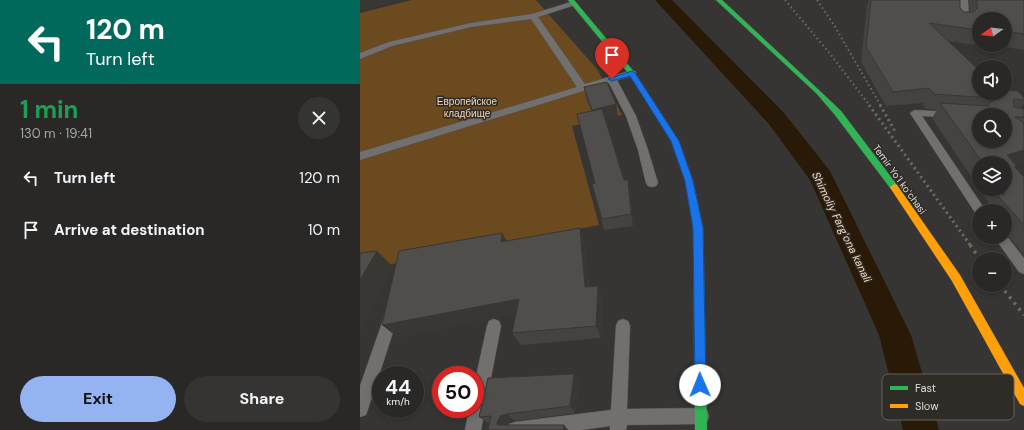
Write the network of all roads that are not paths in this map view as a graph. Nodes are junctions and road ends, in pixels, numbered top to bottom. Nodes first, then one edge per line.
1 (719, 0) edge
2 (961, 0) edge
3 (573, 2) edge
4 (533, 16) junction
5 (962, 22) edge
6 (360, 56) edge
7 (632, 73) junction
8 (612, 79) junction
9 (583, 88) junction
10 (972, 116) edge
11 (360, 156) edge
12 (652, 183) dead end
13 (975, 204) edge
14 (1005, 244) edge
15 (1024, 268) edge
16 (391, 317) edge
17 (494, 326) dead end
18 (623, 326) dead end
19 (1010, 374) edge
20 (1014, 381) edge
21 (1024, 400) edge
22 (360, 409) edge
23 (618, 423) edge
24 (701, 423) edge
25 (473, 430) edge
26 (515, 430) edge

1 - 19 main road, Temir Yoʻl koʻchasi
2 - 5 street
3 - 4 lane
3 - 7 main road
4 - 6 lane
4 - 9 lane
7 - 8 lane
7 - 24 main road
8 - 9 lane
8 - 12 lane
9 - 11 lane
10 - 13 lane
14 - 15 lane
16 - 22 lane
17 - 25 lane
18 - 23 lane
20 - 21 main road, Temir Yoʻl koʻchasi
23 - 24 lane
23 - 26 lane

